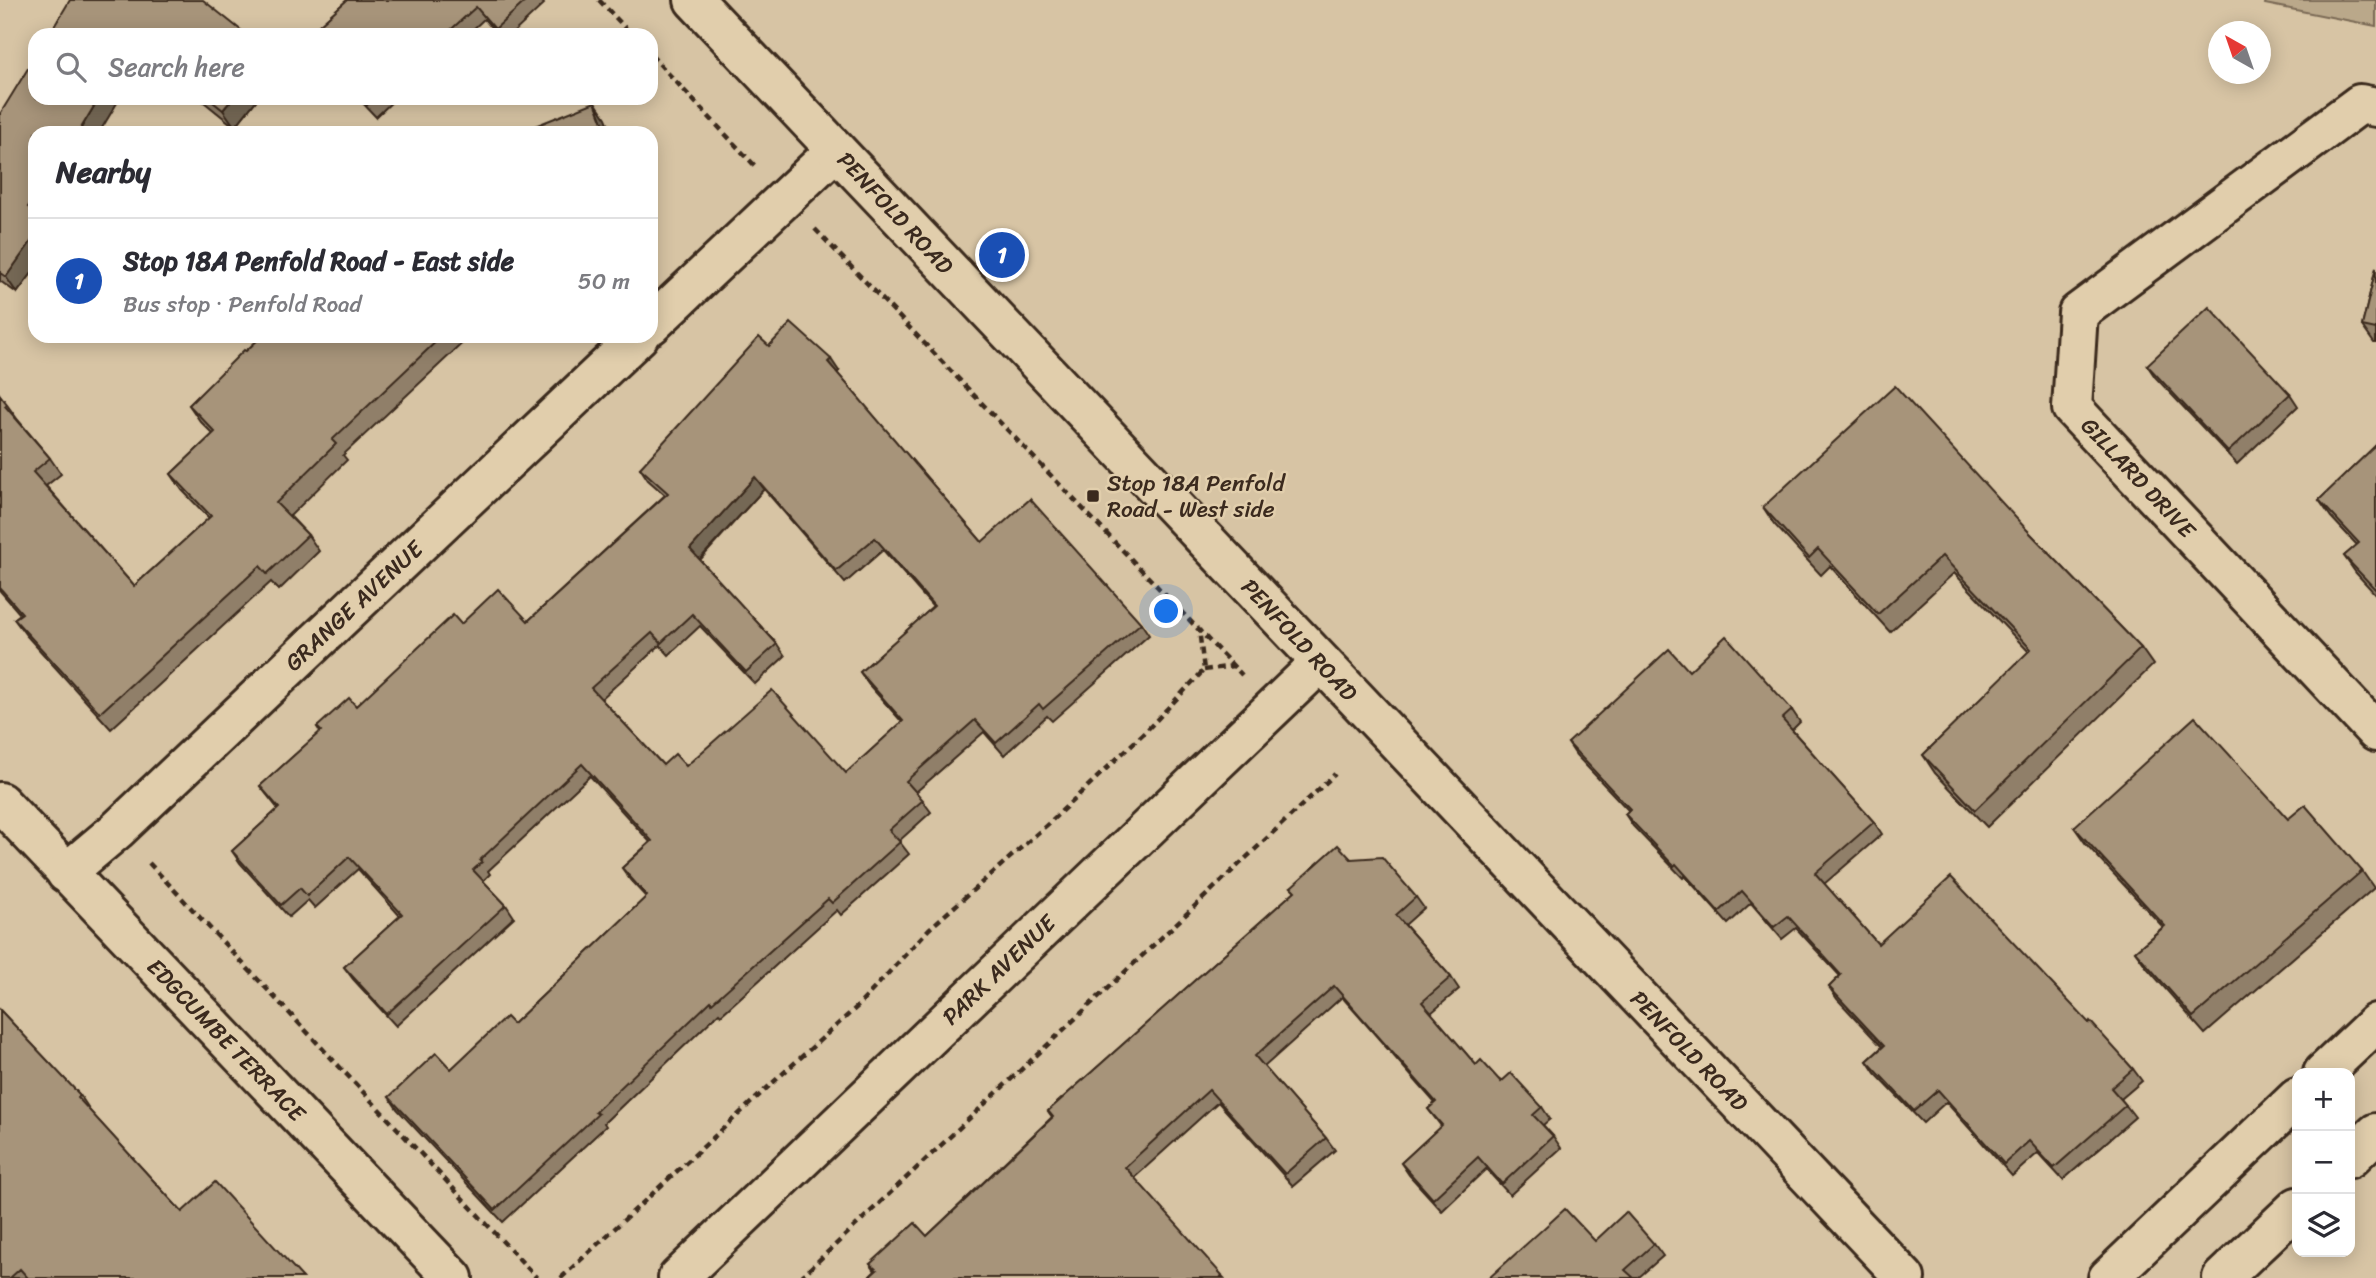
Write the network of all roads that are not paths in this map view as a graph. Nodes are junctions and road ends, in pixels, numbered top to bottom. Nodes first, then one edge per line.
1 (694, 0) edge
2 (2376, 107) edge
3 (836, 150) junction
4 (658, 318) edge
5 (632, 343) edge
6 (1320, 663) junction
7 (2376, 732) edge
8 (0, 802) edge
9 (66, 873) junction
10 (2376, 1023) edge
11 (2328, 1068) edge
12 (2292, 1103) edge
13 (2376, 1133) edge
14 (2355, 1153) edge
15 (2292, 1212) edge
16 (453, 1278) edge
17 (678, 1278) edge
18 (1905, 1278) edge
19 (2108, 1278) edge
20 (2222, 1278) edge

1 - 3 street, PENFOLD ROAD
2 - 7 street, GILLARD DRIVE
3 - 4 street
3 - 6 street, PENFOLD ROAD
5 - 9 street, GRANGE AVENUE
6 - 17 street, PARK AVENUE
6 - 18 street, PENFOLD ROAD
8 - 9 street, EDGCUMBE TERRACE
9 - 16 street, EDGCUMBE TERRACE
10 - 11 street
12 - 19 street
13 - 14 street
15 - 20 street

